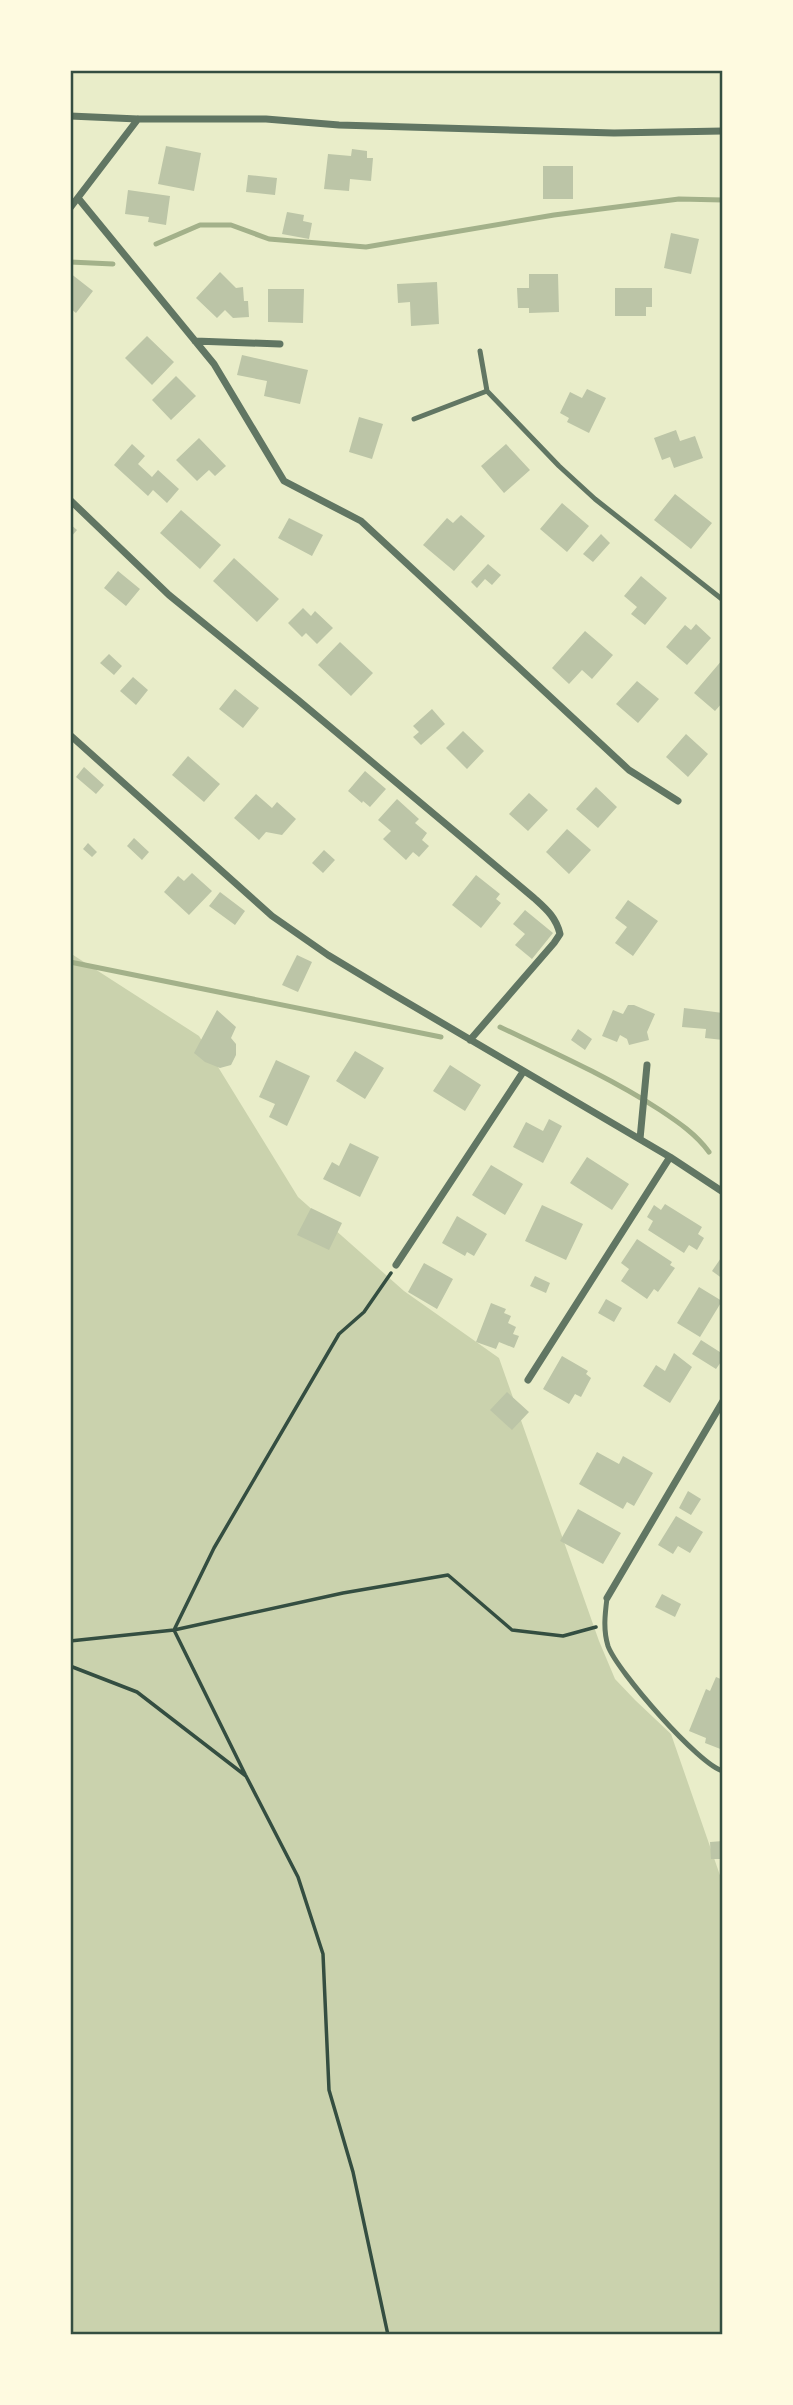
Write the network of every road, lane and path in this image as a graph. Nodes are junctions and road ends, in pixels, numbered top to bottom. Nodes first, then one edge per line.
1 (70, 116) edge
2 (138, 119) junction
3 (723, 131) edge
4 (78, 198) junction
5 (70, 208) edge
6 (195, 341) junction
7 (280, 344) dead end
8 (480, 351) dead end
9 (487, 391) junction
10 (414, 419) dead end
11 (70, 499) edge
12 (723, 600) edge
13 (70, 735) edge
14 (678, 801) dead end
15 (470, 1040) junction
16 (647, 1065) dead end
17 (523, 1072) junction
18 (640, 1139) junction
19 (670, 1157) junction
20 (723, 1192) edge
21 (396, 1265) joint
22 (528, 1380) dead end
23 (723, 1401) edge
24 (607, 1598) joint
25 (604, 1625) junction
26 (174, 1630) junction
27 (70, 1641) edge
28 (70, 1666) edge
29 (723, 1770) edge
30 (246, 1776) junction
31 (388, 2335) edge

1 - 2 street
2 - 3 street
2 - 4 street
4 - 5 street
4 - 6 street
6 - 7 street
6 - 14 street
8 - 9 lane
9 - 10 lane
9 - 12 lane
11 - 15 street
13 - 15 street
15 - 17 street
16 - 18 street
17 - 18 street
17 - 21 street
18 - 19 street
19 - 20 street
19 - 22 street
21 - 26 path
23 - 24 street
24 - 25 lane
25 - 26 path
25 - 29 lane
26 - 27 path
26 - 30 path
28 - 30 path
30 - 31 path

